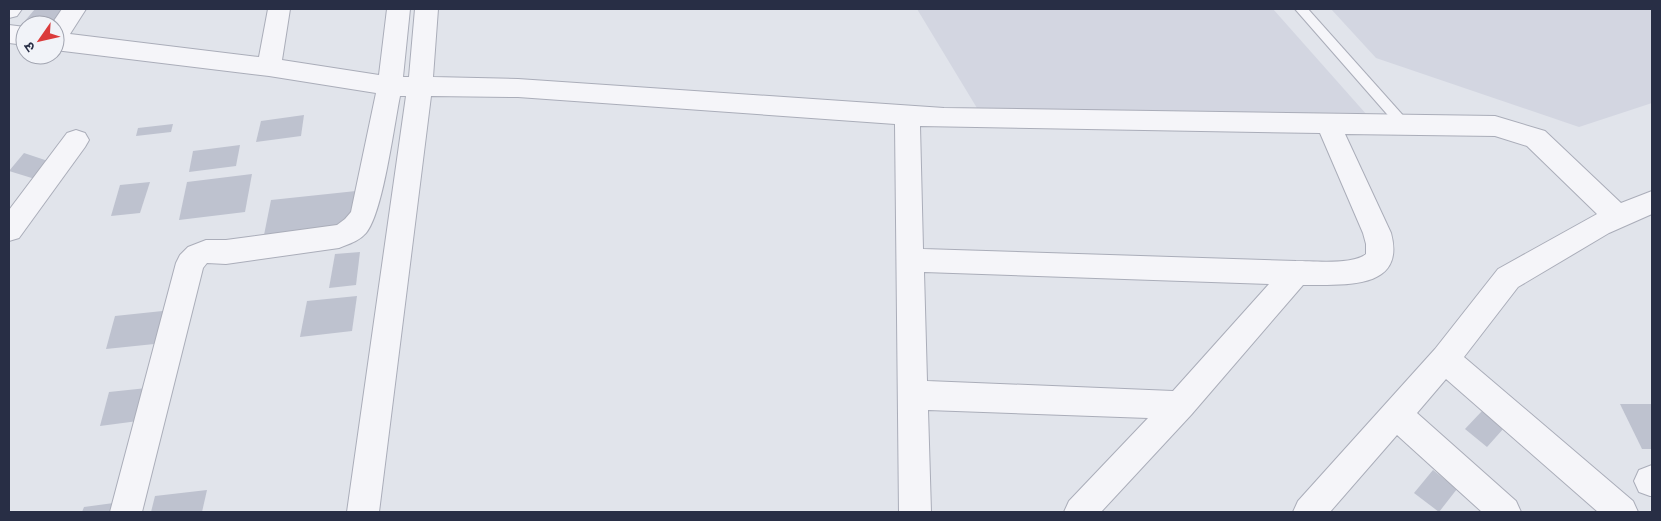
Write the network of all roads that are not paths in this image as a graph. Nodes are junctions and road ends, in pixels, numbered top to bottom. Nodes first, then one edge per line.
1 (74, 9) edge
2 (279, 9) edge
3 (398, 9) edge
4 (427, 9) edge
5 (1301, 9) edge
6 (65, 22) edge
7 (65, 42) edge
8 (269, 67) junction
9 (405, 86) junction
10 (907, 114) junction
11 (1328, 124) junction
12 (1404, 125) junction
13 (76, 140) dead end
14 (1619, 212) edge
15 (9, 230) edge
16 (911, 260) junction
17 (1296, 273) junction
18 (1445, 359) junction
19 (914, 395) junction
20 (1180, 405) junction
21 (1396, 414) junction
22 (126, 512) edge
23 (363, 512) edge
24 (915, 512) edge
25 (1080, 512) edge
26 (1309, 512) edge
27 (1505, 512) edge
28 (1622, 512) edge

1 - 6 street
2 - 8 street
3 - 9 street
4 - 9 street
5 - 12 lane
7 - 8 street
8 - 9 street
9 - 10 street
9 - 22 street
9 - 23 street
10 - 11 street
10 - 16 street
11 - 12 street
11 - 17 street
12 - 14 street
13 - 15 street
14 - 18 street
16 - 17 street
16 - 19 street
17 - 20 street
18 - 21 street
18 - 28 street
19 - 20 street
19 - 24 street
20 - 25 street
21 - 26 street
21 - 27 street

